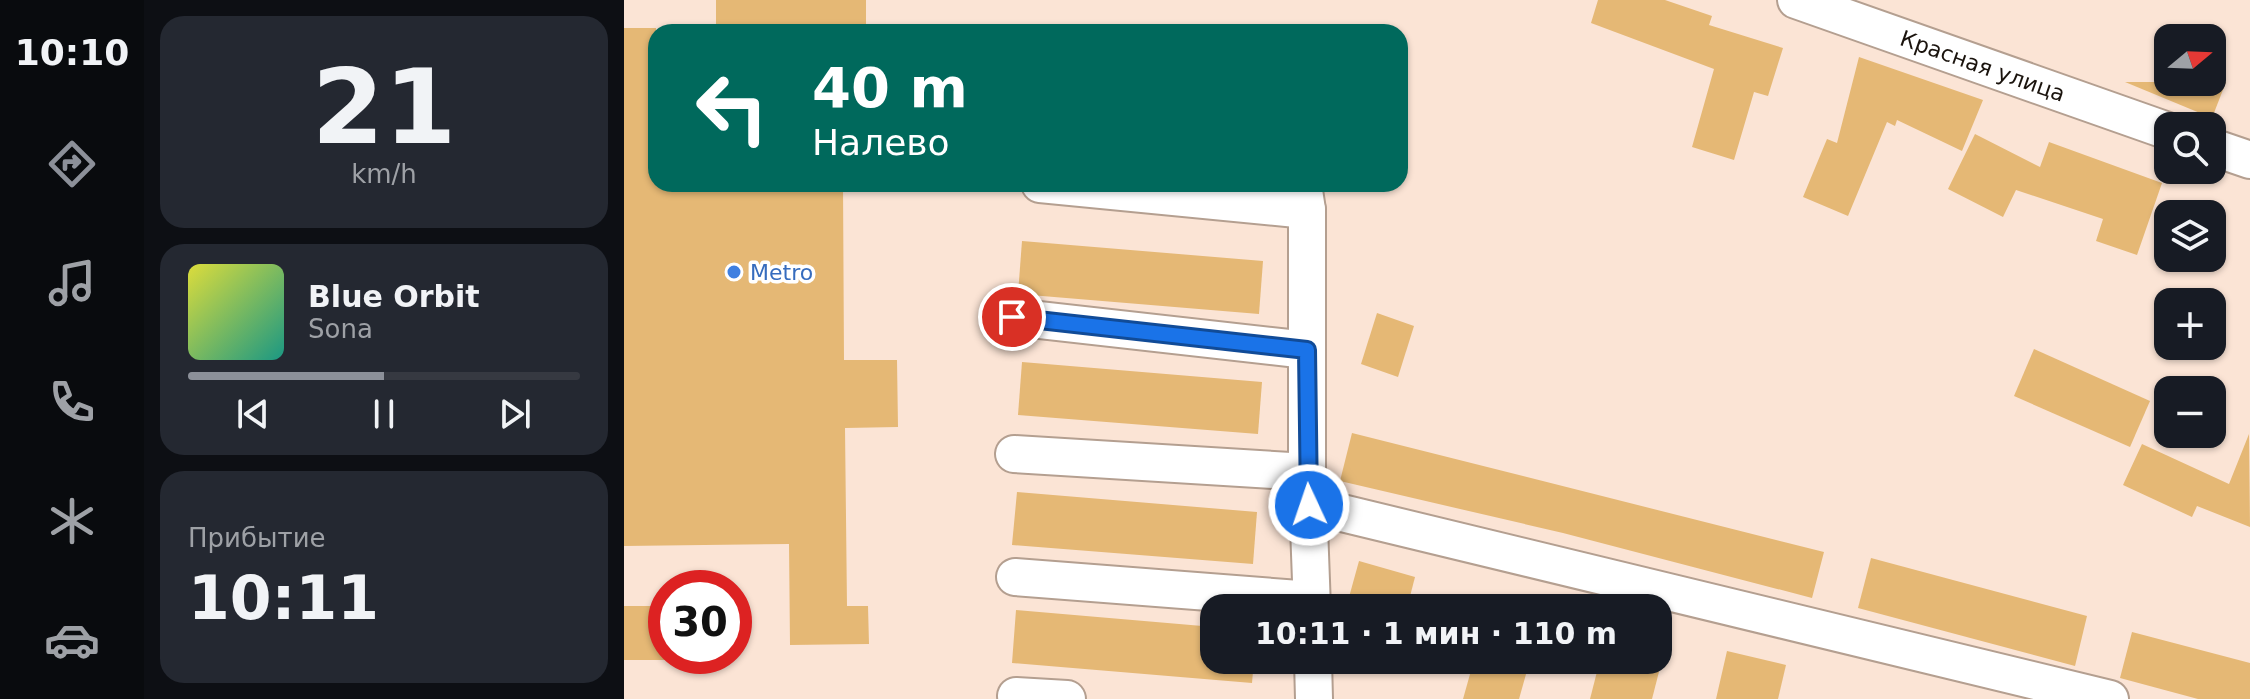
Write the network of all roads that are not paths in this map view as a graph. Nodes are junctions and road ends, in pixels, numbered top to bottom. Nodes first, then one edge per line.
1 (1796, 0) edge
2 (2154, 126) edge
3 (2226, 152) edge
4 (2250, 160) edge
5 (1203, 192) edge
6 (1305, 197) edge
7 (1012, 317) dead end
8 (1307, 350) junction
9 (1014, 454) dead end
10 (1308, 488) junction
11 (1015, 577) dead end
12 (1202, 594) edge
13 (1312, 594) edge
14 (1313, 674) edge
15 (1016, 696) dead end
16 (1067, 699) edge
17 (1314, 699) edge
18 (2110, 699) edge

1 - 2 street, Красная улица
3 - 4 street
5 - 6 street
6 - 8 street
7 - 8 street
8 - 10 street
9 - 10 street
10 - 13 street
10 - 18 street
11 - 12 street
14 - 17 street
15 - 16 street

